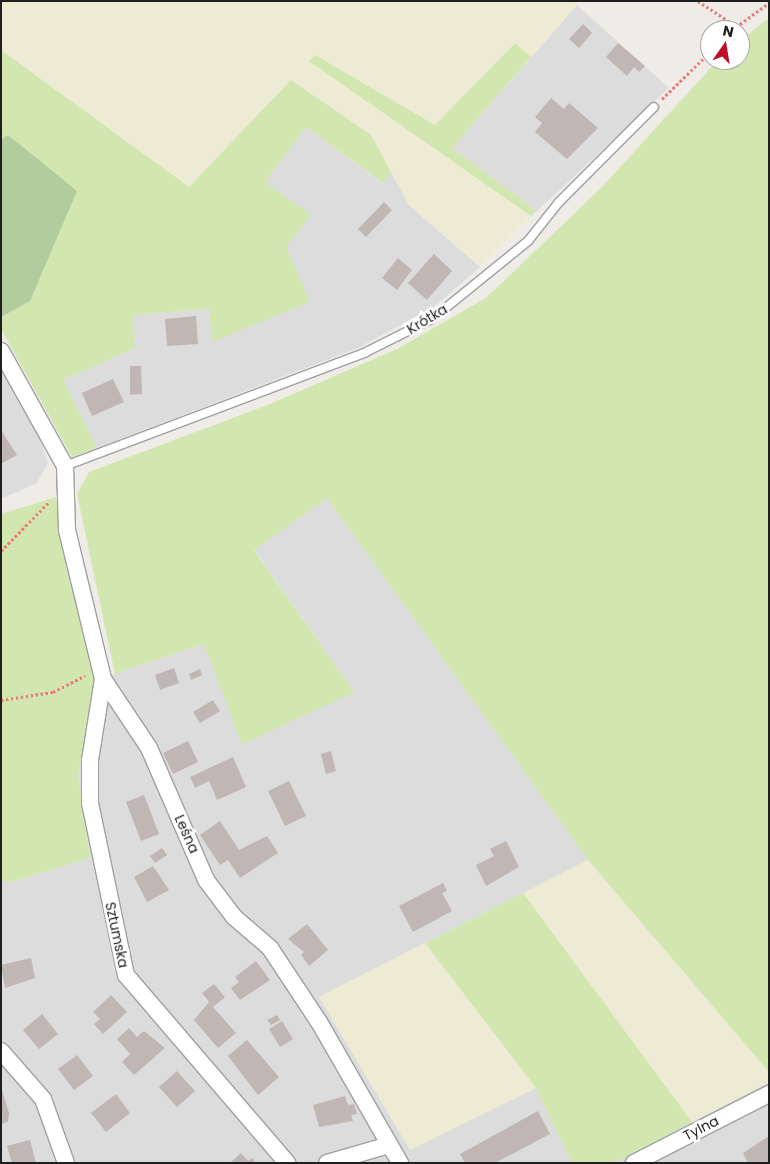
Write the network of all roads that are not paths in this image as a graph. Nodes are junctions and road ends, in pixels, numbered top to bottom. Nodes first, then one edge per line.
1 (654, 107) road end
2 (1, 351) edge
3 (5, 368) edge
4 (65, 466) junction
5 (102, 674) junction
6 (1, 1051) edge
7 (769, 1094) edge
8 (389, 1145) junction
9 (66, 1163) edge
10 (287, 1163) edge
11 (328, 1163) edge
12 (400, 1163) edge
13 (634, 1163) edge

1 - 4 lane, Krótka
2 - 3 street
3 - 4 street
4 - 5 street, Leśna
5 - 8 street, Leśna
5 - 10 street, Sztumska
6 - 9 street
7 - 13 street, Tylna
8 - 11 street
8 - 12 street, Leśna

